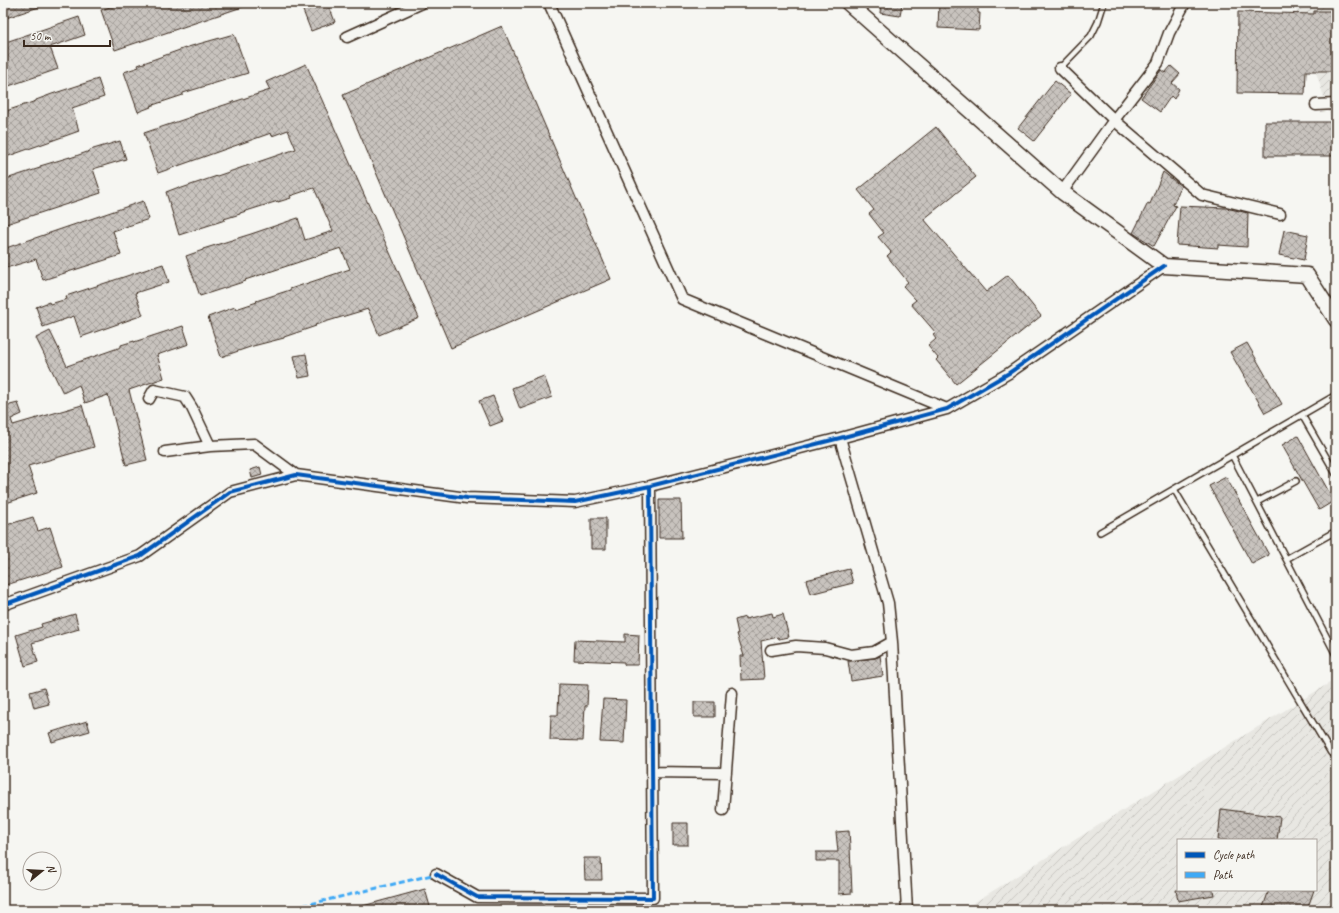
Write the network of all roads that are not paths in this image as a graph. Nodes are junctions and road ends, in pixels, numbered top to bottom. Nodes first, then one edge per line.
1 (422, 3) edge
2 (549, 3) edge
3 (848, 3) edge
4 (1104, 3) edge
5 (1185, 3) edge
6 (347, 37) dead end
7 (1060, 68) joint
8 (1336, 104) edge
9 (1316, 105) dead end
10 (1114, 120) junction
11 (1062, 192) junction
12 (1280, 214) dead end
13 (1164, 266) junction
14 (1336, 320) edge
15 (1336, 395) edge
16 (149, 398) dead end
17 (947, 409) junction
18 (1302, 415) junction
19 (840, 438) junction
20 (210, 446) junction
21 (165, 452) dead end
22 (1232, 455) junction
23 (1336, 474) edge
24 (296, 475) junction
25 (1296, 481) dead end
26 (650, 486) junction
27 (1174, 489) junction
28 (1257, 502) junction
29 (1336, 531) edge
30 (1100, 532) dead end
31 (1286, 558) junction
32 (3, 604) edge
33 (892, 642) junction
34 (771, 650) dead end
35 (1336, 656) edge
36 (732, 693) dead end
37 (1336, 751) edge
38 (652, 772) junction
39 (726, 773) junction
40 (723, 810) dead end
41 (436, 874) dead end
42 (907, 910) edge

1 - 6 street
2 - 17 street
3 - 11 main road
4 - 7 lane
5 - 10 street
7 - 10 street
8 - 9 street
10 - 11 street
10 - 12 street
11 - 13 main road
13 - 14 main road
13 - 17 street
15 - 18 lane
16 - 20 street
17 - 19 street
18 - 22 lane
18 - 23 lane
19 - 26 street
19 - 33 street
20 - 21 street
20 - 24 street
22 - 27 lane
22 - 28 lane
24 - 26 street
24 - 32 street
25 - 28 lane
26 - 38 street
27 - 30 lane
27 - 37 lane
28 - 31 lane
29 - 31 lane
31 - 35 lane
33 - 34 street
33 - 42 street
36 - 39 street
38 - 39 street
38 - 41 street
39 - 40 street

